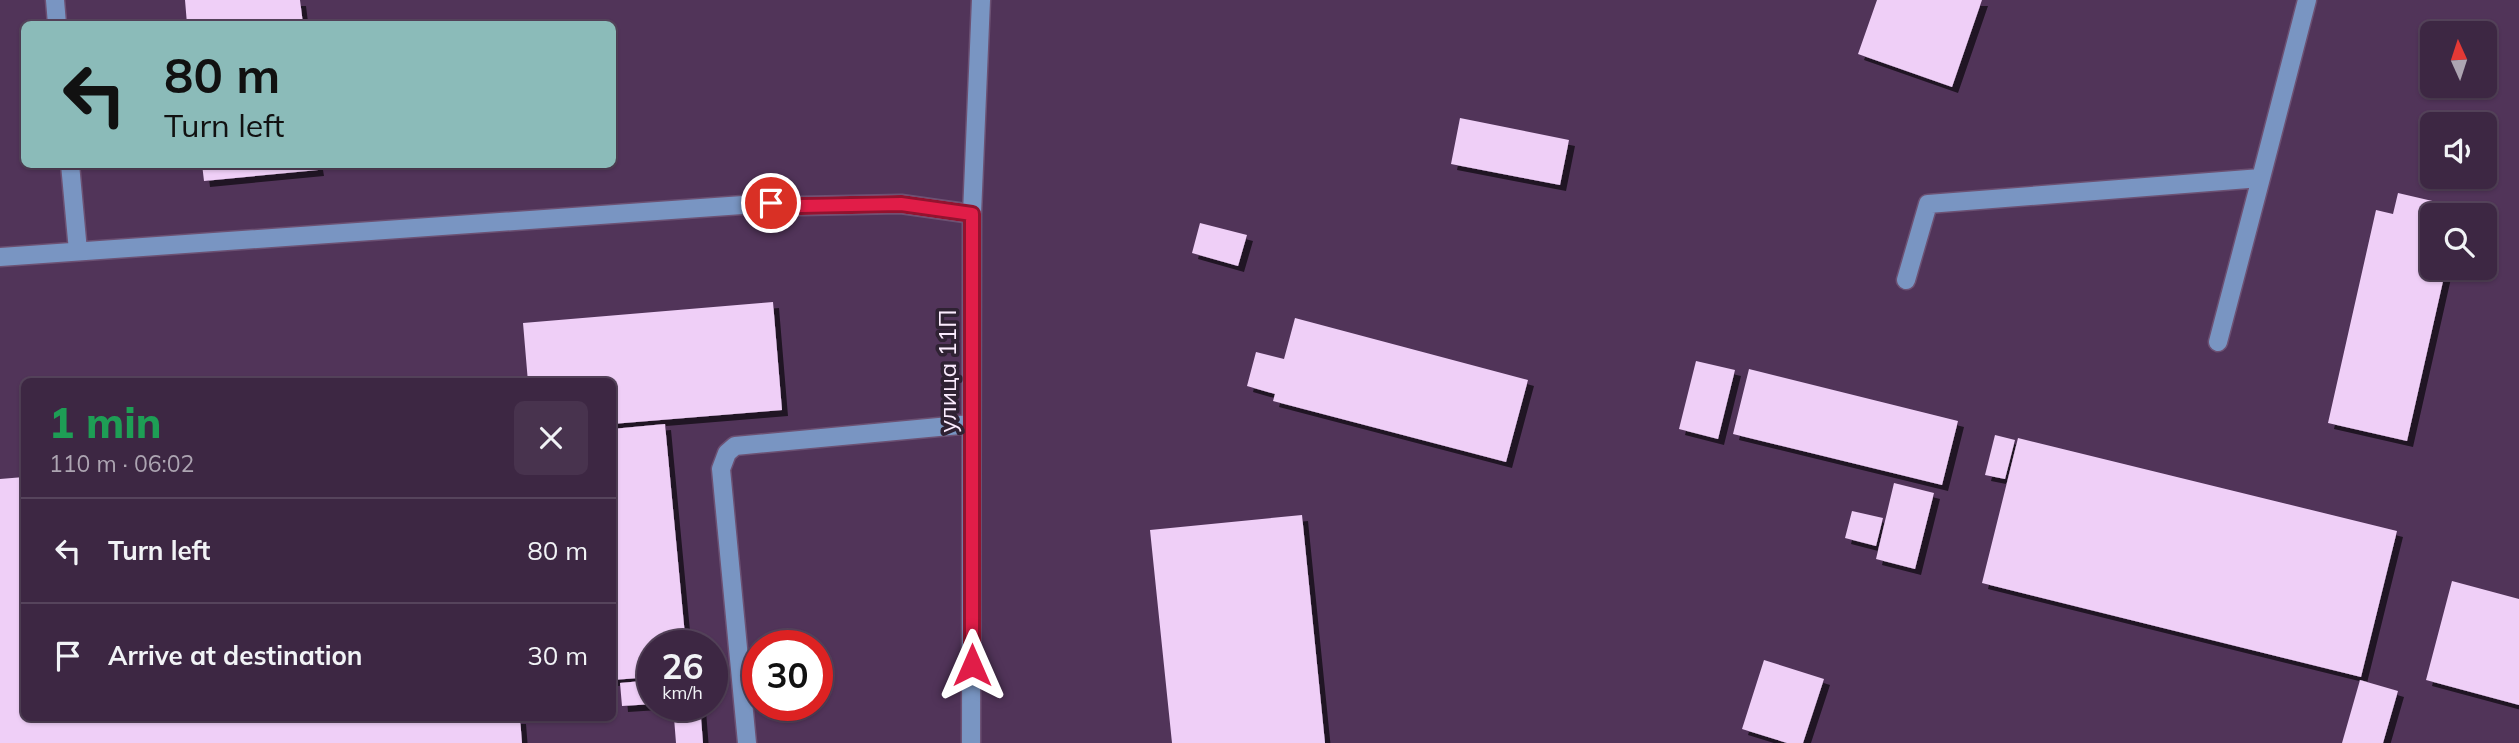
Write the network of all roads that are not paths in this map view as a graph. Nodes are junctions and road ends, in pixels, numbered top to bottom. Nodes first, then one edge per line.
1 (55, 0) edge
2 (981, 0) edge
3 (2307, 0) edge
4 (57, 21) edge
5 (70, 168) edge
6 (2261, 178) junction
7 (972, 214) junction
8 (78, 251) junction
9 (0, 257) edge
10 (1906, 280) dead end
11 (2218, 342) dead end
12 (971, 424) junction
13 (747, 743) edge
14 (971, 743) edge

1 - 4 street
2 - 7 street, улица 11П
3 - 6 street
5 - 8 street
6 - 10 street
6 - 11 street
7 - 8 street
7 - 12 street, улица 11П
8 - 9 street
12 - 13 street
12 - 14 street, улица 11П

